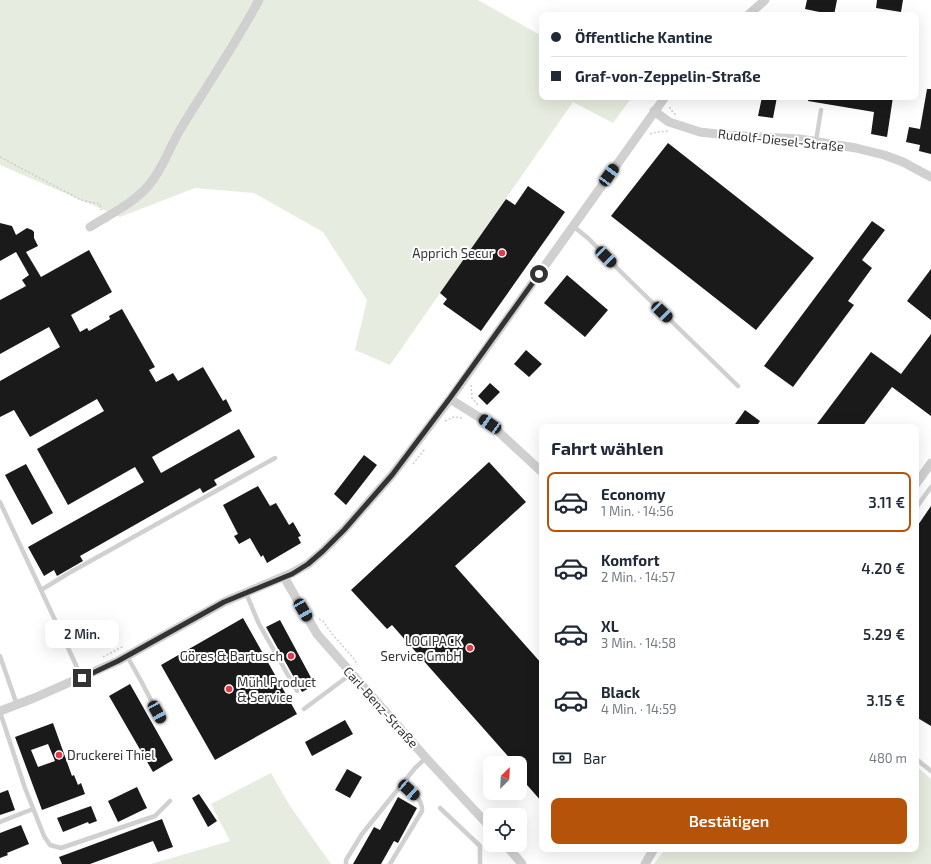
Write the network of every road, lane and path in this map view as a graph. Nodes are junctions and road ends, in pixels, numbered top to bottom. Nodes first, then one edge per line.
1 (259, 0) edge
2 (765, 0) edge
3 (751, 12) edge
4 (667, 100) edge
5 (821, 110) dead end
6 (654, 111) junction
7 (678, 116) dead end
8 (816, 141) junction
9 (0, 157) edge
10 (931, 177) edge
11 (102, 219) junction
12 (573, 226) junction
13 (90, 227) dead end
14 (738, 386) dead end
15 (450, 398) junction
16 (275, 458) dead end
17 (931, 463) edge
18 (539, 469) edge
19 (919, 480) edge
20 (931, 487) edge
21 (0, 502) edge
22 (919, 504) edge
23 (284, 577) junction
24 (41, 590) junction
25 (246, 593) junction
26 (318, 618) dead end
27 (130, 644) dead end
28 (0, 656) edge
29 (127, 656) junction
30 (103, 657) dead end
31 (355, 672) junction
32 (82, 678) junction
33 (297, 691) dead end
34 (17, 705) junction
35 (304, 709) dead end
36 (0, 712) edge
37 (162, 722) dead end
38 (426, 758) junction
39 (919, 761) edge
40 (931, 771) edge
41 (402, 784) junction
42 (170, 801) dead end
43 (440, 808) dead end
44 (33, 809) junction
45 (483, 819) edge
46 (0, 822) edge
47 (512, 852) edge
48 (652, 852) edge
49 (346, 864) edge
50 (390, 864) edge
51 (480, 864) edge
52 (522, 864) edge
53 (645, 864) edge

1 - 11 street
2 - 3 street
4 - 6 street
4 - 7 path
5 - 8 lane
6 - 8 street, Rudolf-Diesel-Straße
6 - 12 street
8 - 10 street, Rudolf-Diesel-Straße
9 - 11 path
11 - 13 street
12 - 14 lane
12 - 15 street
15 - 18 street
15 - 23 street
16 - 24 lane
17 - 19 street
20 - 22 lane
21 - 24 lane
23 - 25 street
23 - 31 street, Carl-Benz-Straße
24 - 32 lane
25 - 29 street
25 - 33 lane
26 - 31 path
27 - 30 path
28 - 34 lane
29 - 32 street
29 - 37 lane
31 - 35 lane
31 - 38 street, Carl-Benz-Straße
32 - 34 street
34 - 36 street
36 - 44 lane
38 - 41 lane
38 - 45 street, Carl-Benz-Straße
39 - 40 lane
41 - 49 lane
41 - 50 lane
42 - 44 lane
43 - 51 lane
44 - 46 lane
47 - 52 street
48 - 53 street

